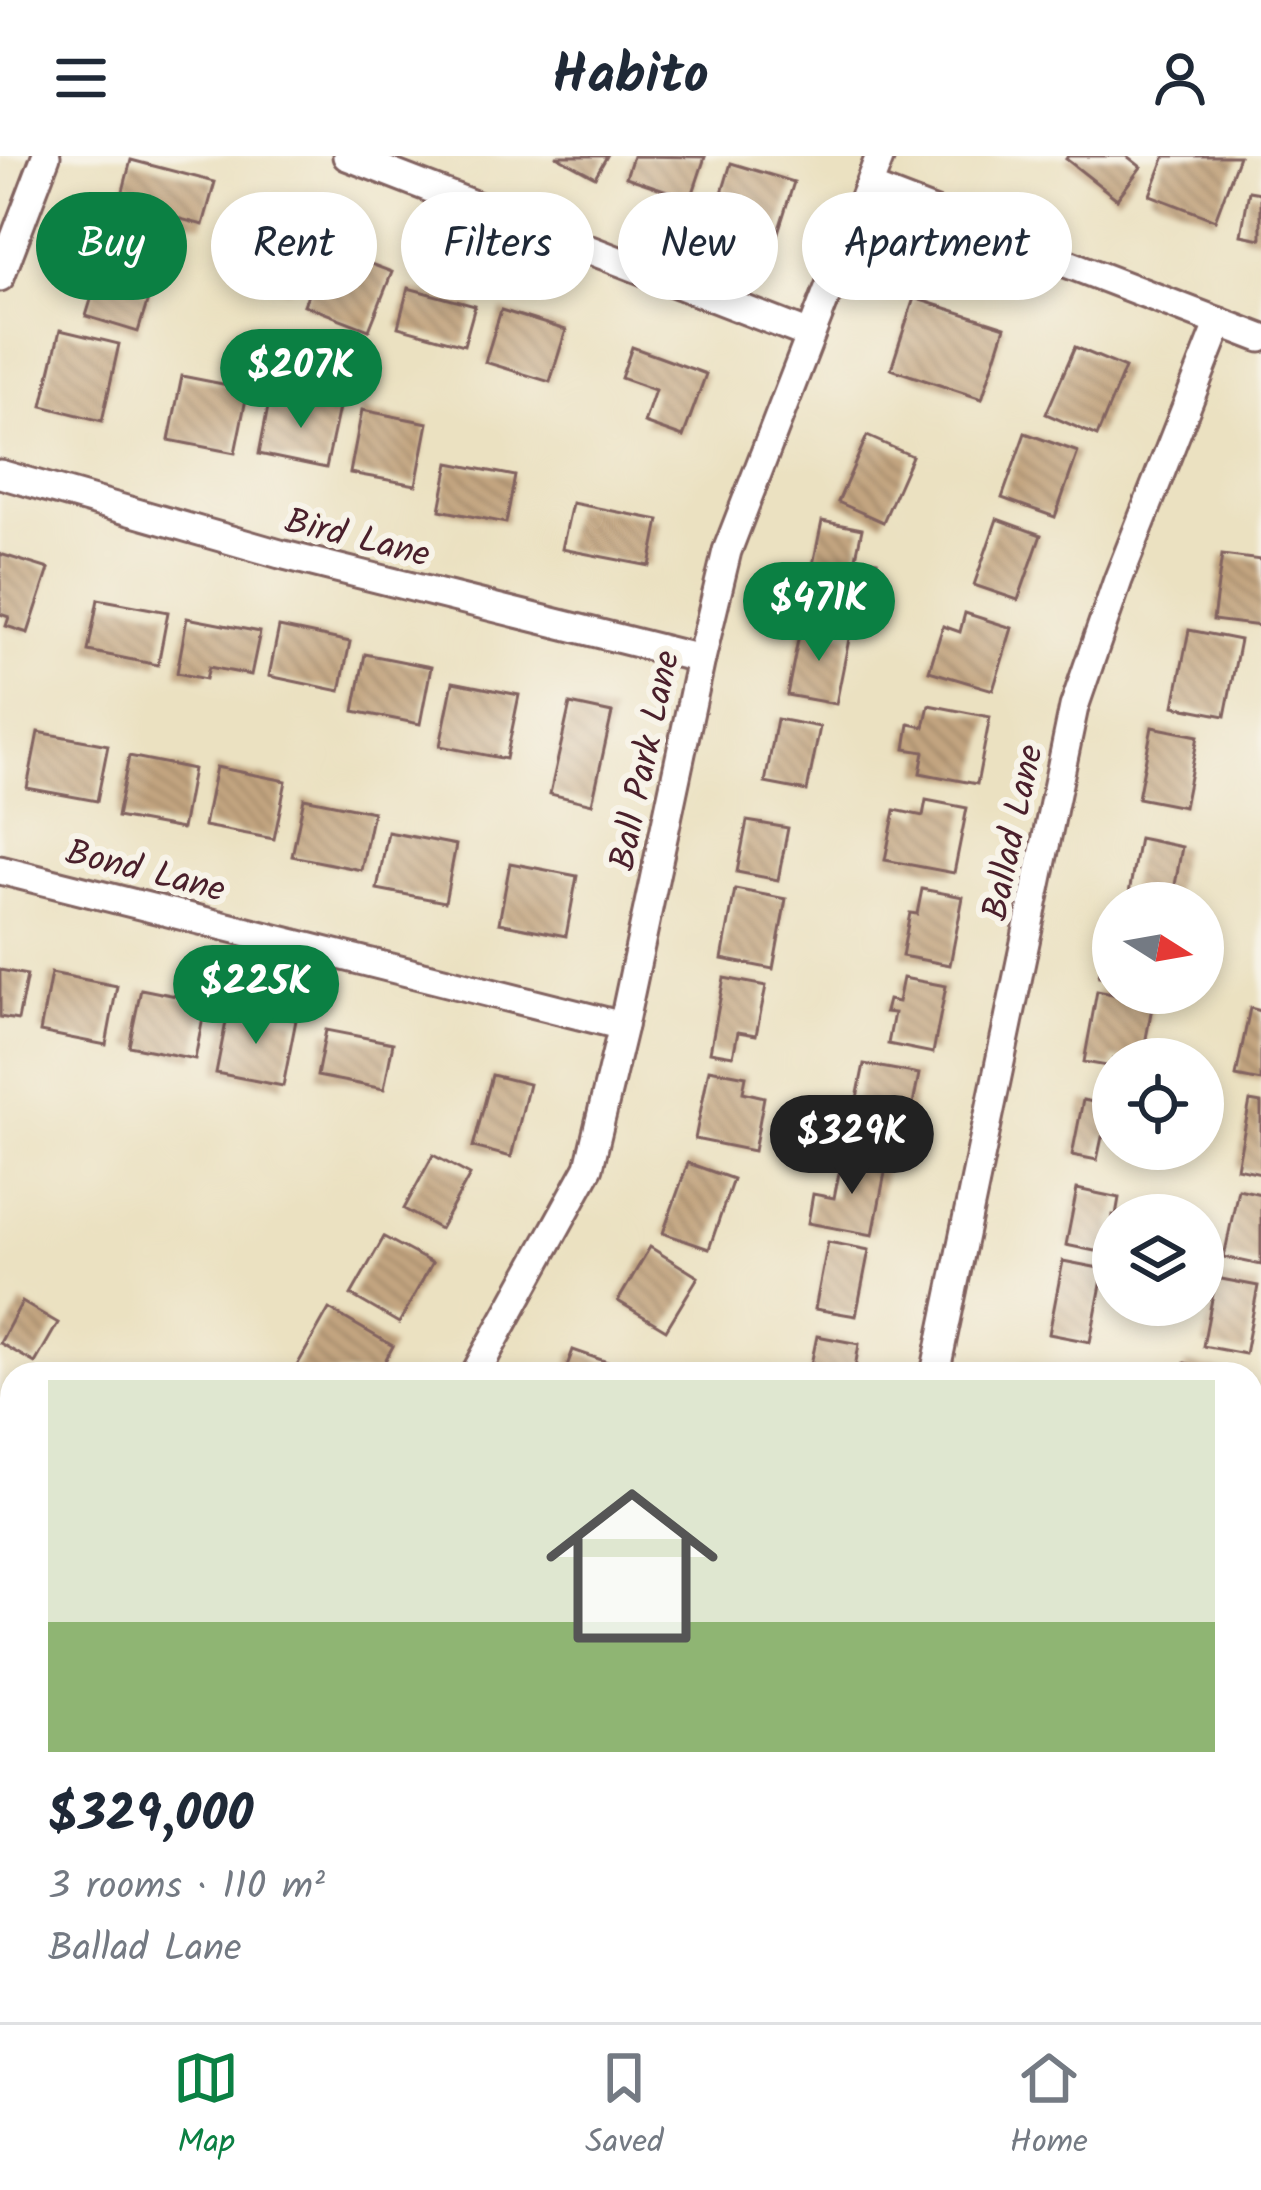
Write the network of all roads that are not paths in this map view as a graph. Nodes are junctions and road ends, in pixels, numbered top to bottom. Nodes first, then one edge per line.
1 (46, 156) edge
2 (346, 156) edge
3 (880, 156) edge
4 (868, 187) junction
5 (0, 277) edge
6 (1220, 322) junction
7 (810, 335) junction
8 (1261, 338) edge
9 (0, 474) edge
10 (700, 659) junction
11 (0, 870) edge
12 (623, 1026) junction
13 (482, 1362) edge
14 (937, 1362) edge

1 - 5 street
2 - 7 street
3 - 4 street, Ball Park Lane
4 - 6 street
4 - 7 street, Ball Park Lane
6 - 8 street
6 - 14 street, Ballad Lane
7 - 10 street, Ball Park Lane
9 - 10 street, Bird Lane
10 - 12 street, Ball Park Lane
11 - 12 street, Bond Lane
12 - 13 street, Ball Park Lane

